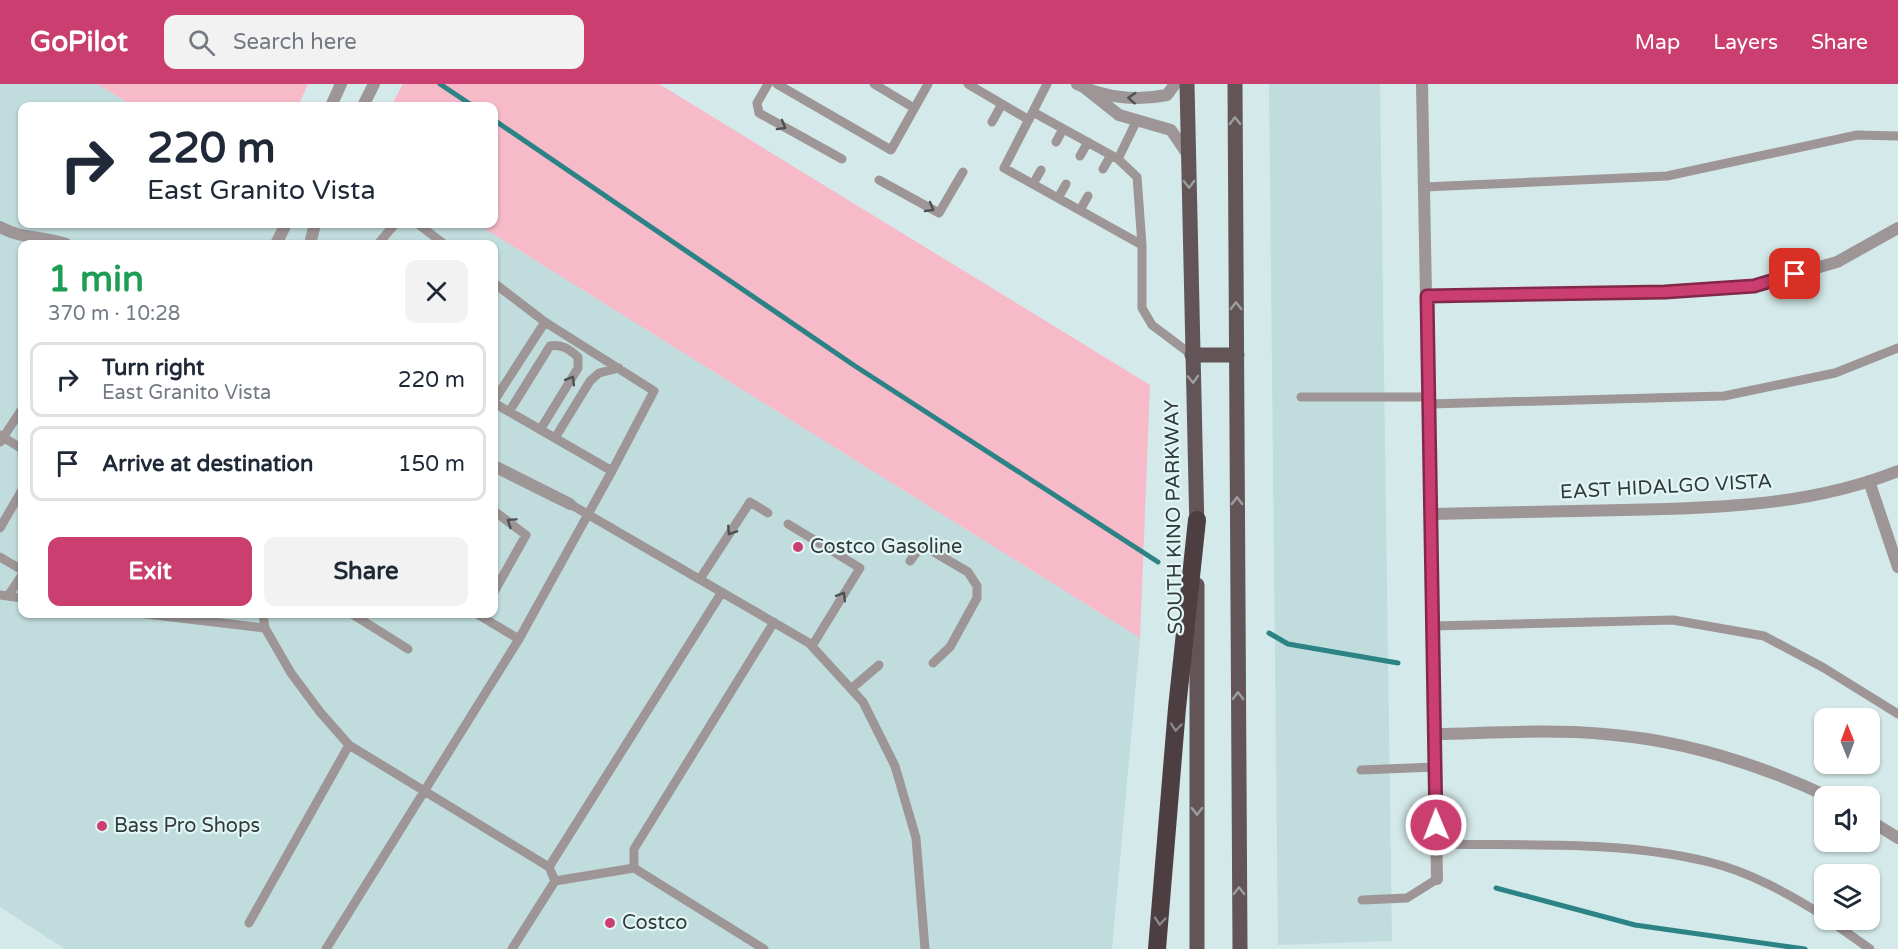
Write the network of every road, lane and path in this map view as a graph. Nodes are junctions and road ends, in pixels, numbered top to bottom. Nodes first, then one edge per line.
1 (341, 84) edge
2 (374, 84) edge
3 (768, 84) edge
4 (777, 84) edge
5 (874, 84) edge
6 (928, 84) edge
7 (968, 84) edge
8 (1047, 84) edge
9 (1175, 84) edge
10 (1187, 84) edge
11 (1234, 84) edge
12 (1422, 84) edge
13 (1081, 86) edge
14 (333, 102) edge
15 (365, 102) edge
16 (1002, 104) junction
17 (914, 108) junction
18 (1031, 116) junction
19 (1137, 120) junction
20 (992, 122) dead end
21 (1063, 129) junction
22 (1898, 136) edge
23 (1056, 142) dead end
24 (1088, 142) junction
25 (1188, 155) junction
26 (1080, 156) dead end
27 (1114, 157) junction
28 (842, 159) dead end
29 (1103, 169) dead end
30 (1041, 170) dead end
31 (963, 171) dead end
32 (879, 180) dead end
33 (1033, 184) junction
34 (1066, 184) dead end
35 (1424, 187) junction
36 (1089, 196) dead end
37 (1058, 198) junction
38 (1080, 210) junction
39 (0, 226) edge
40 (392, 228) edge
41 (423, 228) edge
42 (1898, 228) edge
43 (25, 240) edge
44 (32, 240) edge
45 (55, 240) edge
46 (381, 240) edge
47 (439, 240) edge
48 (1142, 245) junction
49 (498, 286) edge
50 (1427, 296) junction
51 (545, 322) junction
52 (575, 340) junction
53 (1898, 348) edge
54 (570, 350) junction
55 (1192, 355) junction
56 (1237, 355) junction
57 (619, 368) junction
58 (498, 396) edge
59 (1301, 397) dead end
60 (1429, 401) junction
61 (498, 405) edge
62 (509, 412) junction
63 (18, 415) edge
64 (540, 429) junction
65 (1, 438) edge
66 (555, 438) junction
67 (18, 447) edge
68 (498, 468) edge
69 (612, 471) junction
70 (1898, 471) edge
71 (1869, 481) junction
72 (18, 497) edge
73 (570, 504) joint
74 (768, 513) dead end
75 (498, 514) edge
76 (590, 514) junction
77 (1431, 514) junction
78 (1197, 520) junction
79 (788, 524) dead end
80 (0, 528) edge
81 (0, 557) edge
82 (910, 561) dead end
83 (1898, 567) edge
84 (18, 569) edge
85 (18, 577) edge
86 (700, 579) junction
87 (498, 586) edge
88 (722, 592) junction
89 (4, 596) edge
90 (221, 618) edge
91 (264, 618) edge
92 (358, 618) edge
93 (485, 618) edge
94 (774, 622) junction
95 (1433, 626) junction
96 (265, 628) junction
97 (519, 639) junction
98 (812, 646) junction
99 (408, 649) dead end
100 (933, 663) dead end
101 (879, 665) dead end
102 (851, 689) junction
103 (1898, 714) edge
104 (1435, 734) junction
105 (349, 745) junction
106 (1435, 767) junction
107 (1361, 770) dead end
108 (425, 791) junction
109 (1814, 791) edge
110 (1880, 827) edge
111 (1898, 838) edge
112 (1437, 844) junction
113 (549, 867) junction
114 (634, 868) junction
115 (1437, 879) joint
116 (555, 881) junction
117 (1362, 900) dead end
118 (1814, 910) edge
119 (249, 923) dead end
120 (1843, 930) edge
121 (326, 949) edge
122 (512, 949) edge
123 (764, 949) edge
124 (925, 949) edge
125 (1157, 949) edge
126 (1197, 949) edge
127 (1240, 949) edge
128 (1870, 949) edge

1 - 14 street
2 - 15 street
3 -> 28 lane
4 - 17 lane
5 - 17 lane
6 - 17 lane
7 - 16 lane
8 - 18 lane
9 -> 13 street
10 - 25 main road, SOUTH KINO PARKWAY
56 -> 11 main road
12 - 35 street
13 - 19 street
16 - 18 lane
16 - 20 lane
18 - 21 lane
18 - 33 lane
19 - 25 street
19 - 27 lane
21 - 23 lane
21 - 24 lane
22 - 35 lane
24 - 26 lane
24 - 27 lane
25 -> 55 main road, SOUTH KINO PARKWAY
27 - 29 lane
27 - 48 lane
30 - 33 lane
32 -> 31 lane
33 - 37 lane
34 - 37 lane
35 - 50 street
36 - 38 lane
37 - 38 lane
38 - 48 lane
39 - 43 street
40 - 46 lane
41 - 47 lane
42 - 50 street
44 - 45 street
48 - 55 lane
49 - 51 lane
50 - 60 street
51 - 52 lane
51 - 58 lane
52 - 54 lane
52 - 57 lane
53 - 60 lane
54 - 62 lane
64 -> 54 lane
55 - 56 main road
55 -> 78 main road, SOUTH KINO PARKWAY
127 -> 56 main road
57 - 66 lane
57 - 69 lane
59 - 60 lane
60 - 77 street
61 - 62 lane
62 - 64 lane
63 - 65 lane
64 - 66 lane
65 - 67 lane
66 - 69 lane
68 - 73 street
69 - 76 lane
70 - 71 street, EAST HIDALGO VISTA
71 - 77 street, EAST HIDALGO VISTA
71 - 83 street
72 - 80 lane
73 - 76 lane
74 -> 86 lane
87 -> 75 lane
76 - 86 lane
76 - 97 lane
77 - 95 street
78 -> 125 highway
78 -> 126 main road, SOUTH KINO PARKWAY
98 -> 79 lane
81 - 84 lane
82 - 100 lane
85 - 89 lane
86 - 88 lane
88 - 94 lane
88 - 113 lane
90 - 96 lane
91 - 96 lane
92 - 99 lane
93 - 97 lane
94 - 98 lane
94 - 114 lane
95 - 103 lane
95 - 104 street
96 - 105 lane
97 - 108 lane
98 - 102 lane
101 - 102 lane
102 - 124 lane
104 - 106 street
104 - 109 street
105 - 108 lane
105 - 119 lane
106 - 107 lane
106 - 112 street
108 - 113 lane
108 - 121 lane
110 - 111 street
112 - 115 street
112 - 118 lane
113 - 116 lane
114 - 116 lane
114 - 123 lane
115 - 117 lane
116 - 122 lane
120 - 128 lane

